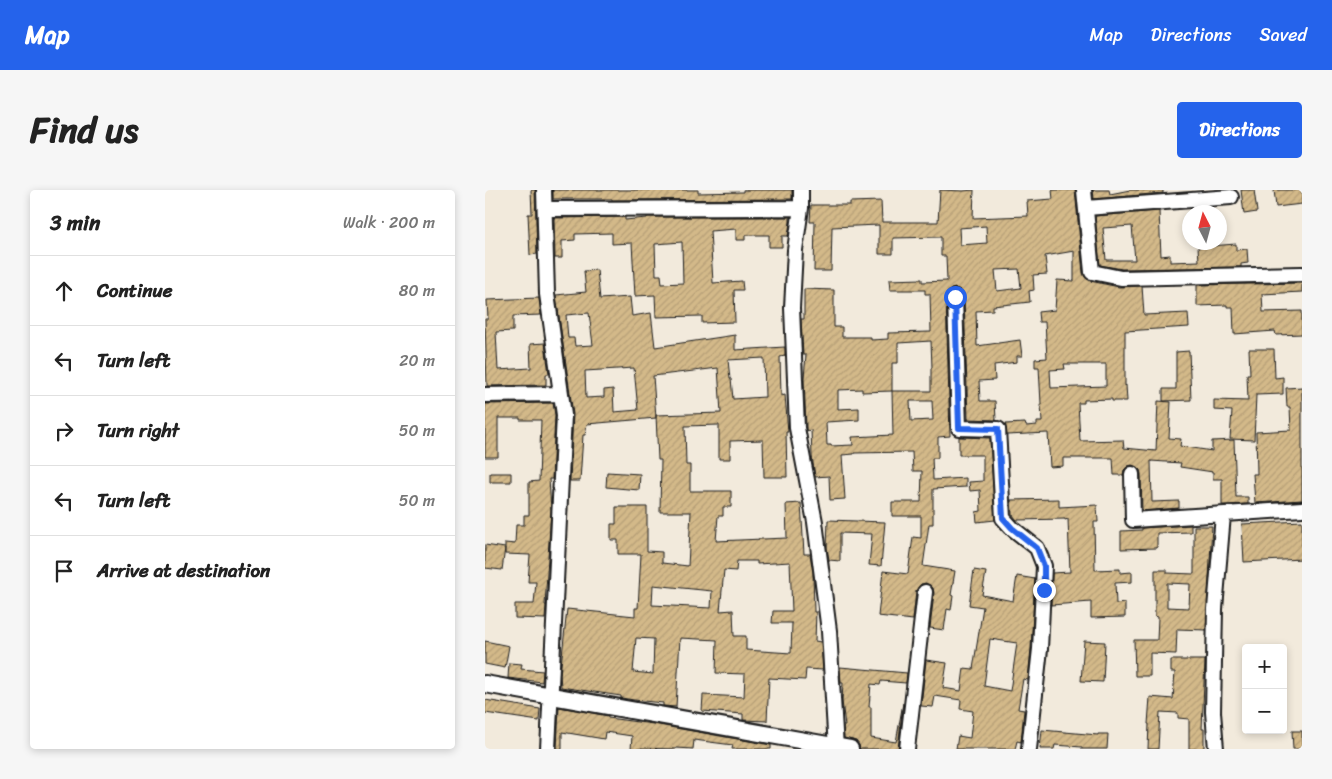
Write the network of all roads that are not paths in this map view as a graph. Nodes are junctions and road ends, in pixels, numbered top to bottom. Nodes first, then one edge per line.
1 (545, 190) edge
2 (801, 190) edge
3 (1084, 190) edge
4 (1231, 197) dead end
5 (546, 208) junction
6 (801, 208) junction
7 (1086, 208) junction
8 (1302, 274) edge
9 (955, 297) dead end
10 (560, 394) junction
11 (485, 395) edge
12 (1132, 474) dead end
13 (1302, 509) edge
14 (1223, 514) junction
15 (925, 592) dead end
16 (485, 684) edge
17 (551, 696) junction
18 (840, 748) edge
19 (548, 749) edge
20 (907, 749) edge
21 (1029, 749) edge
22 (1216, 749) edge

1 - 5 street
2 - 6 street
3 - 7 street
4 - 7 street
5 - 6 street
5 - 10 street
6 - 18 street
7 - 8 street
9 - 21 street
10 - 11 street
10 - 17 street
12 - 14 street
13 - 14 street
14 - 22 street
15 - 20 street
16 - 17 street
17 - 18 street
17 - 19 street

